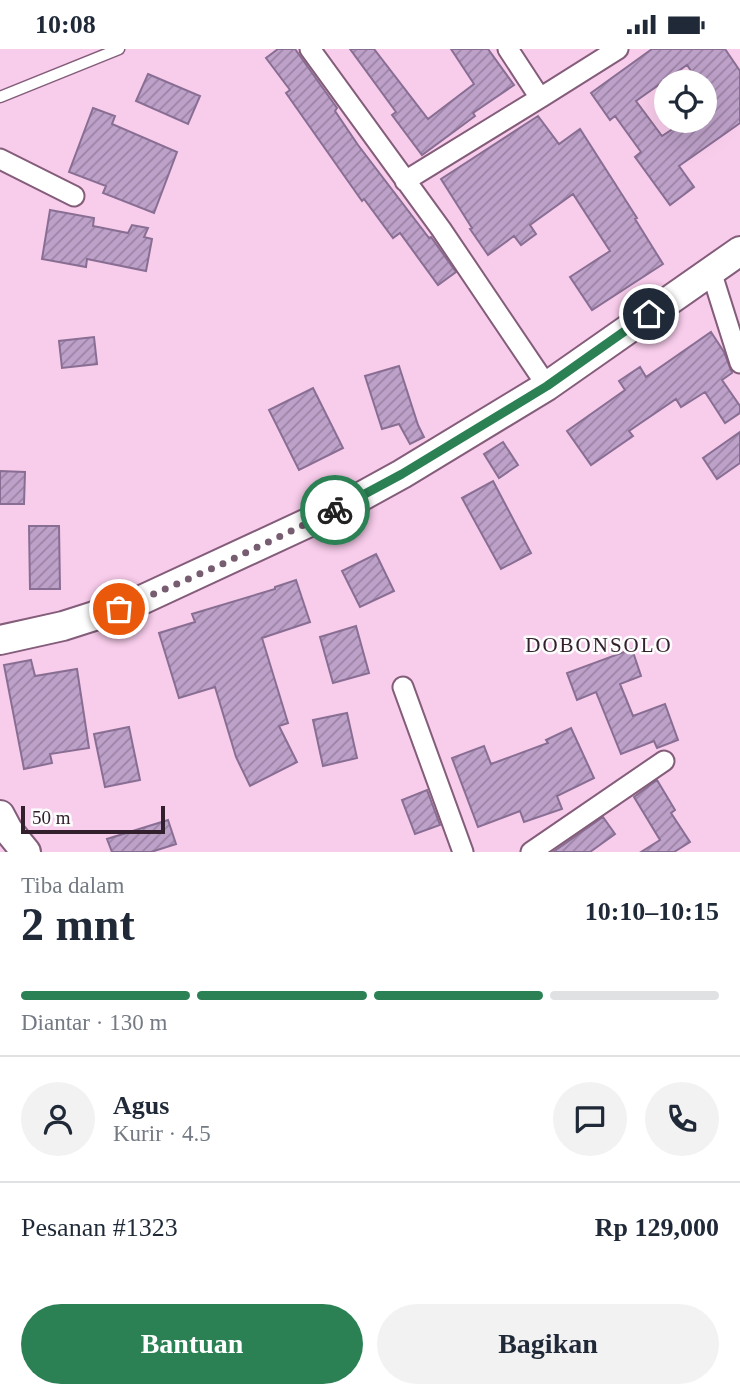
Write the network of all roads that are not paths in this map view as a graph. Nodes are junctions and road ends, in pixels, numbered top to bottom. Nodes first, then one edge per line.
1 (119, 49) edge
2 (310, 49) edge
3 (508, 49) edge
4 (618, 49) edge
5 (0, 97) edge
6 (540, 98) junction
7 (0, 159) edge
8 (405, 181) junction
9 (74, 196) dead end
10 (740, 251) edge
11 (711, 271) junction
12 (740, 363) edge
13 (547, 386) junction
14 (0, 640) edge
15 (403, 687) dead end
16 (664, 761) dead end
17 (0, 815) edge
18 (26, 852) edge
19 (463, 852) edge
20 (531, 852) edge

1 - 5 lane
2 - 8 street
3 - 6 street
4 - 6 street
6 - 8 street
7 - 9 street
8 - 13 street
10 - 11 street
11 - 12 street
11 - 13 street
13 - 14 street
15 - 19 street
16 - 20 street
17 - 18 street

